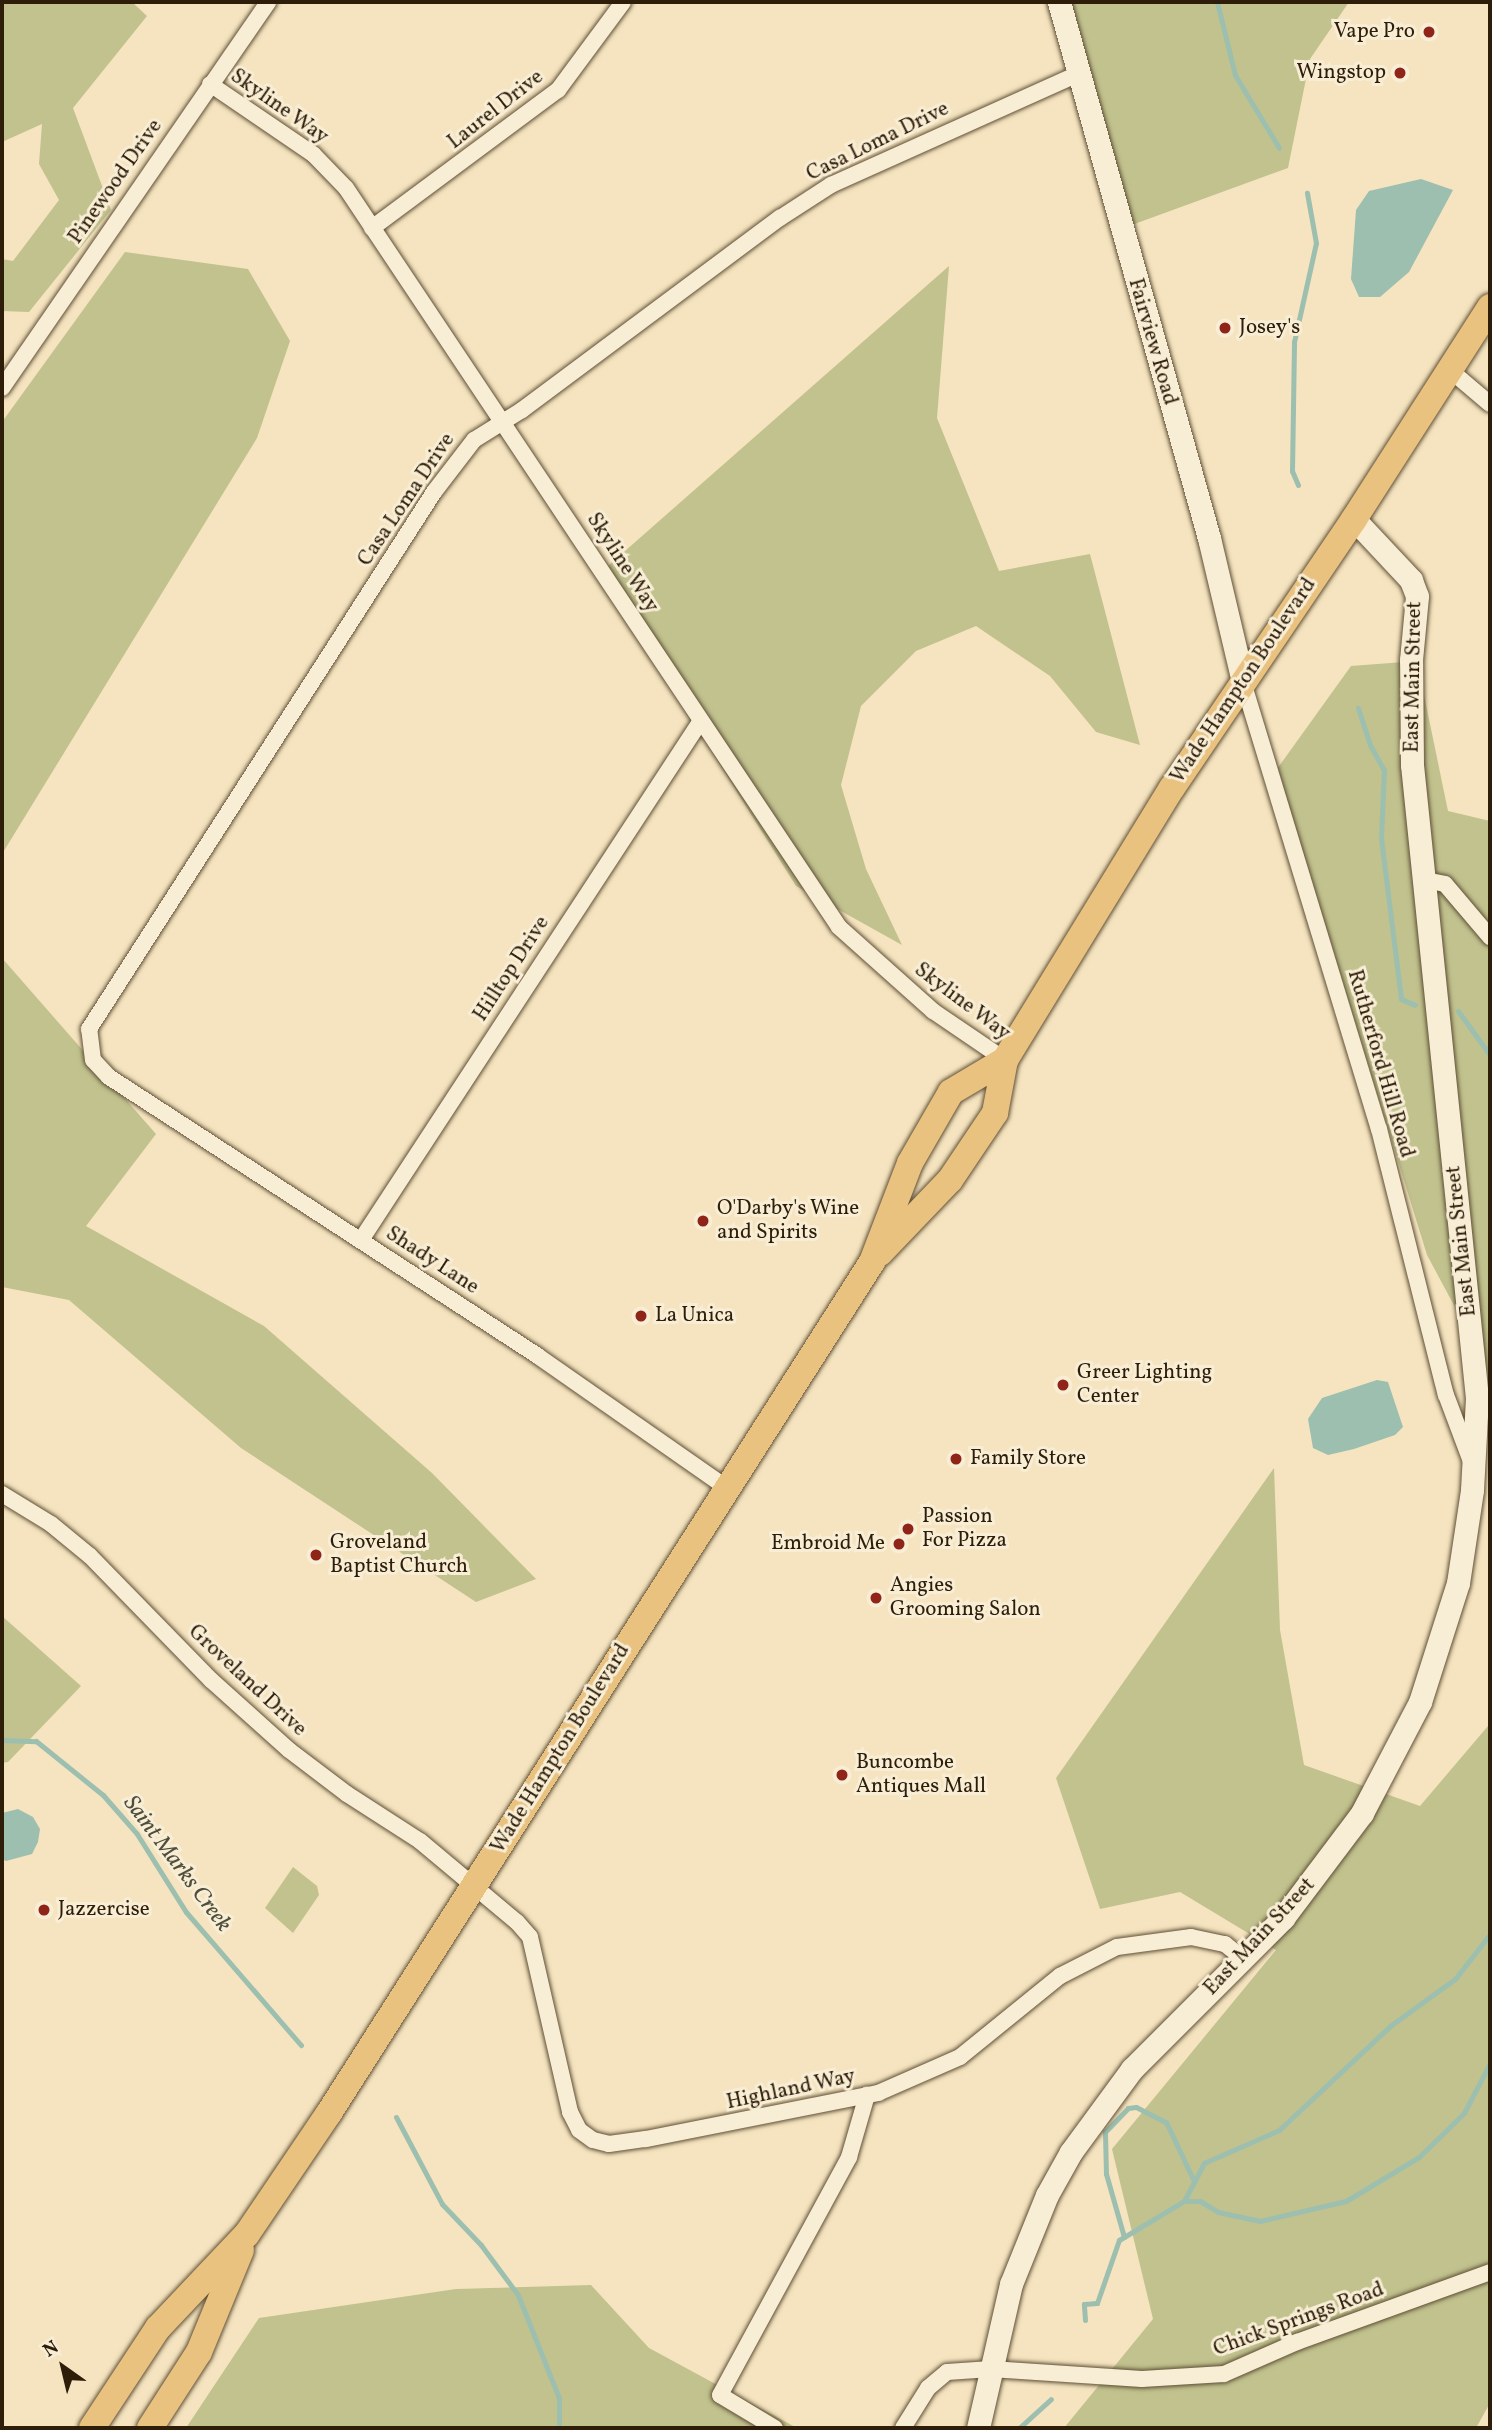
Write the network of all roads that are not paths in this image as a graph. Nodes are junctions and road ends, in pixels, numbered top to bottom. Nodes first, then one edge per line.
1 (268, 2) edge
2 (622, 2) edge
3 (1059, 2) edge
4 (1078, 74) junction
5 (210, 84) junction
6 (372, 228) junction
7 (1490, 307) edge
8 (1450, 370) junction
9 (2, 388) edge
10 (1490, 404) edge
11 (502, 422) junction
12 (1354, 519) junction
13 (1243, 682) junction
14 (700, 722) junction
15 (1425, 880) junction
16 (1490, 937) edge
17 (1005, 1060) junction
18 (109, 1077) joint
19 (361, 1240) junction
20 (872, 1262) junction
21 (1471, 1460) junction
22 (727, 1488) junction
23 (2, 1494) edge
24 (476, 1884) junction
25 (1242, 1958) junction
26 (867, 2095) junction
27 (247, 2234) junction
28 (1490, 2272) edge
29 (991, 2370) junction
30 (92, 2428) edge
31 (150, 2428) edge
32 (775, 2428) edge
33 (903, 2428) edge
34 (978, 2428) edge

1 - 5 street, Pinewood Drive
2 - 6 street, Laurel Drive
3 - 4 street, Fairview Road
4 - 11 street, Casa Loma Drive
4 - 13 street, Fairview Road
5 - 6 street, Skyline Way
5 - 9 street, Pinewood Drive
6 - 11 street, Skyline Way
7 - 8 main road, Wade Hampton Boulevard
8 - 10 street
8 - 12 main road, Wade Hampton Boulevard
11 - 14 street, Skyline Way
11 - 18 street, Casa Loma Drive
12 - 13 main road, Wade Hampton Boulevard
12 - 15 street, East Main Street
13 - 17 main road, Wade Hampton Boulevard
13 - 21 street, Rutherford Hill Road
14 - 17 street, Skyline Way
14 - 19 street, Hilltop Drive
15 - 16 street
15 - 21 street, East Main Street
17 - 20 main road, Wade Hampton Boulevard
17 - 20 main road, Wade Hampton Boulevard
18 - 19 street, Shady Lane
19 - 22 street, Shady Lane
20 - 22 main road, Wade Hampton Boulevard
21 - 25 street, East Main Street
22 - 24 main road, Wade Hampton Boulevard
23 - 24 street, Groveland Drive
24 - 26 street, Highland Way
24 - 27 main road, Wade Hampton Boulevard
25 - 26 street, Highland Way
25 - 29 street, East Main Street
26 - 32 street
27 - 30 main road, Wade Hampton Boulevard
27 - 31 main road, Wade Hampton Boulevard
28 - 29 street, Chick Springs Road
29 - 33 street, Chick Springs Road
29 - 34 street, East Main Street

